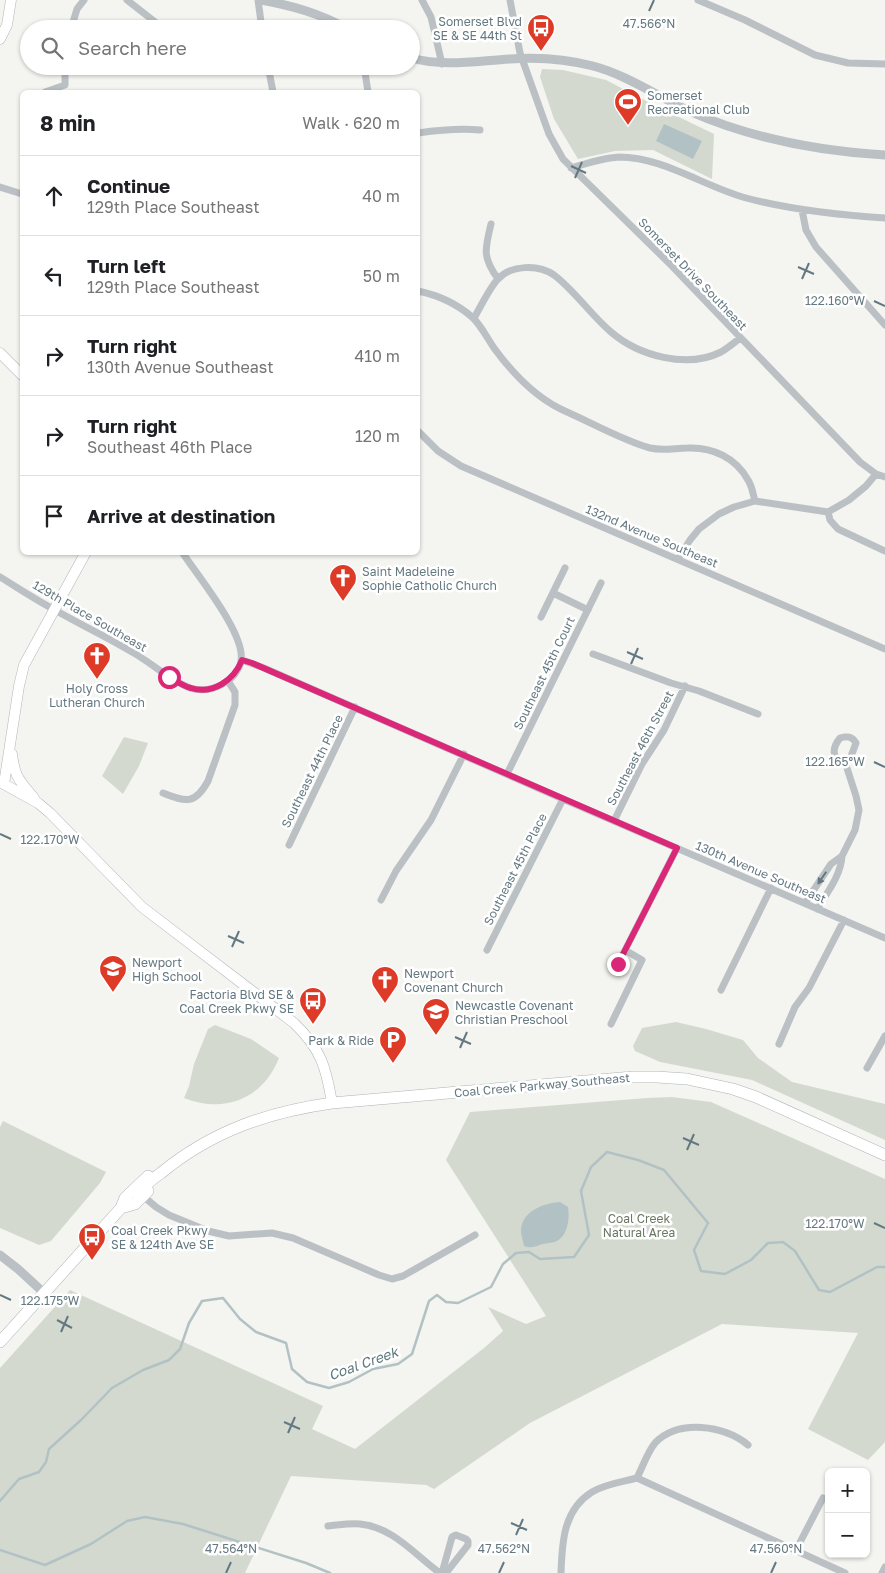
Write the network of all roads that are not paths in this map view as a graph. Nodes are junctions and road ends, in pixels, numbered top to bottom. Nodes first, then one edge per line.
1 (11, 0) edge
2 (84, 0) edge
3 (127, 0) edge
4 (259, 0) edge
5 (422, 0) edge
6 (510, 0) edge
7 (698, 0) edge
8 (74, 20) edge
9 (153, 20) edge
10 (261, 20) edge
11 (332, 20) edge
12 (0, 39) edge
13 (523, 59) junction
14 (420, 60) edge
15 (442, 64) junction
16 (885, 64) edge
17 (65, 75) edge
18 (270, 75) edge
19 (365, 75) edge
20 (65, 85) junction
21 (51, 90) edge
22 (68, 90) edge
23 (273, 90) edge
24 (368, 90) edge
25 (480, 130) dead end
26 (420, 133) edge
27 (885, 155) edge
28 (571, 168) junction
29 (0, 187) edge
30 (20, 193) edge
31 (802, 210) junction
32 (885, 218) edge
33 (491, 224) dead end
34 (498, 279) junction
35 (420, 291) edge
36 (474, 318) junction
37 (885, 325) edge
38 (740, 338) junction
39 (0, 353) edge
40 (20, 373) edge
41 (420, 433) edge
42 (876, 474) junction
43 (885, 477) edge
44 (755, 502) junction
45 (828, 512) junction
46 (885, 551) edge
47 (84, 555) edge
48 (184, 555) edge
49 (678, 559) junction
50 (565, 568) dead end
51 (0, 577) edge
52 (601, 583) dead end
53 (553, 593) junction
54 (54, 610) junction
55 (588, 610) junction
56 (541, 617) dead end
57 (885, 649) edge
58 (593, 654) dead end
59 (242, 660) junction
60 (228, 681) junction
61 (685, 686) junction
62 (355, 707) junction
63 (758, 714) dead end
64 (11, 741) junction
65 (464, 754) junction
66 (845, 762) dead end
67 (507, 774) junction
68 (2, 783) edge
69 (163, 793) dead end
70 (563, 799) junction
71 (38, 803) junction
72 (614, 821) junction
73 (289, 845) dead end
74 (677, 848) junction
75 (842, 856) junction
76 (771, 888) junction
77 (381, 900) dead end
78 (805, 903) junction
79 (817, 909) junction
80 (844, 920) junction
81 (885, 938) edge
82 (487, 950) dead end
83 (625, 950) junction
84 (618, 964) dead end
85 (721, 990) dead end
86 (611, 1024) dead end
87 (885, 1036) edge
88 (779, 1044) dead end
89 (867, 1068) dead end
90 (332, 1103) junction
91 (193, 1150) junction
92 (885, 1155) edge
93 (143, 1196) junction
94 (121, 1208) junction
95 (475, 1235) dead end
96 (0, 1256) edge
97 (44, 1294) junction
98 (0, 1342) edge
99 (748, 1445) dead end
100 (637, 1478) junction
101 (823, 1498) dead end
102 (328, 1526) dead end
103 (796, 1550) junction
104 (885, 1567) edge
105 (441, 1573) edge
106 (446, 1573) edge
107 (561, 1573) edge
108 (845, 1573) edge
109 (882, 1573) edge

1 - 12 main road
2 - 8 street
3 - 9 street
4 - 10 street
4 - 11 street
5 - 15 street
6 - 13 street, Somerset Drive Southeast
7 - 16 street
13 - 15 street
13 - 27 street
13 - 28 street, Somerset Drive Southeast
14 - 15 street
17 - 20 street
18 - 23 street
19 - 24 street
20 - 21 street
20 - 22 street
25 - 26 street
28 - 31 street
28 - 38 street, Somerset Drive Southeast
29 - 30 street
31 - 32 street
31 - 37 street
33 - 34 street
34 - 36 street
34 - 38 street
35 - 36 street
36 - 44 street
38 - 42 street, Somerset Drive Southeast
39 - 40 main road
41 - 49 street, 132nd Avenue Southeast
42 - 43 street, Somerset Drive Southeast
42 - 45 street
44 - 45 street
44 - 49 street
45 - 46 street
47 - 54 main road
48 - 59 street
49 - 57 street, 132nd Avenue Southeast
50 - 53 street
51 - 54 street, 129th Place Southeast
52 - 55 street, Southeast 45th Court
53 - 55 street
53 - 56 street
54 - 60 street, 129th Place Southeast
54 - 64 main road
55 - 67 street, Southeast 45th Court
58 - 61 street
59 - 60 street
59 - 62 street, 130th Avenue Southeast
60 - 69 street
61 - 63 street
61 - 72 street, Southeast 46th Street
62 - 65 street, 130th Avenue Southeast
62 - 73 street, Southeast 44th Place
64 - 68 main road
64 - 71 main road
65 - 67 street, 130th Avenue Southeast
65 - 77 street
66 - 75 street
67 - 70 street, 130th Avenue Southeast
68 - 71 main road
70 - 72 street, 130th Avenue Southeast
70 - 82 street, Southeast 45th Place
71 - 90 main road
72 - 74 street, 130th Avenue Southeast
74 - 76 street, 130th Avenue Southeast
74 - 83 street
75 -> 78 street
75 - 79 street
76 - 78 street, 130th Avenue Southeast
76 - 85 street
78 - 79 street, 130th Avenue Southeast
79 - 80 street, 130th Avenue Southeast
80 - 81 street, 130th Avenue Southeast
80 - 88 street
83 - 84 street
83 - 86 street
87 - 89 street
90 - 91 main road, Coal Creek Parkway Southeast
90 - 92 main road, Coal Creek Parkway Southeast
91 - 93 main road
91 - 94 main road, Coal Creek Parkway Southeast
93 - 94 main road, Coal Creek Parkway Southeast
93 - 95 street
94 - 97 main road, Coal Creek Parkway Southeast
96 - 97 street
97 - 98 main road, Coal Creek Parkway Southeast
99 - 100 street
100 - 103 street
100 - 107 street
101 - 103 street
102 - 105 street
103 - 108 street
104 - 109 street
105 - 106 street

